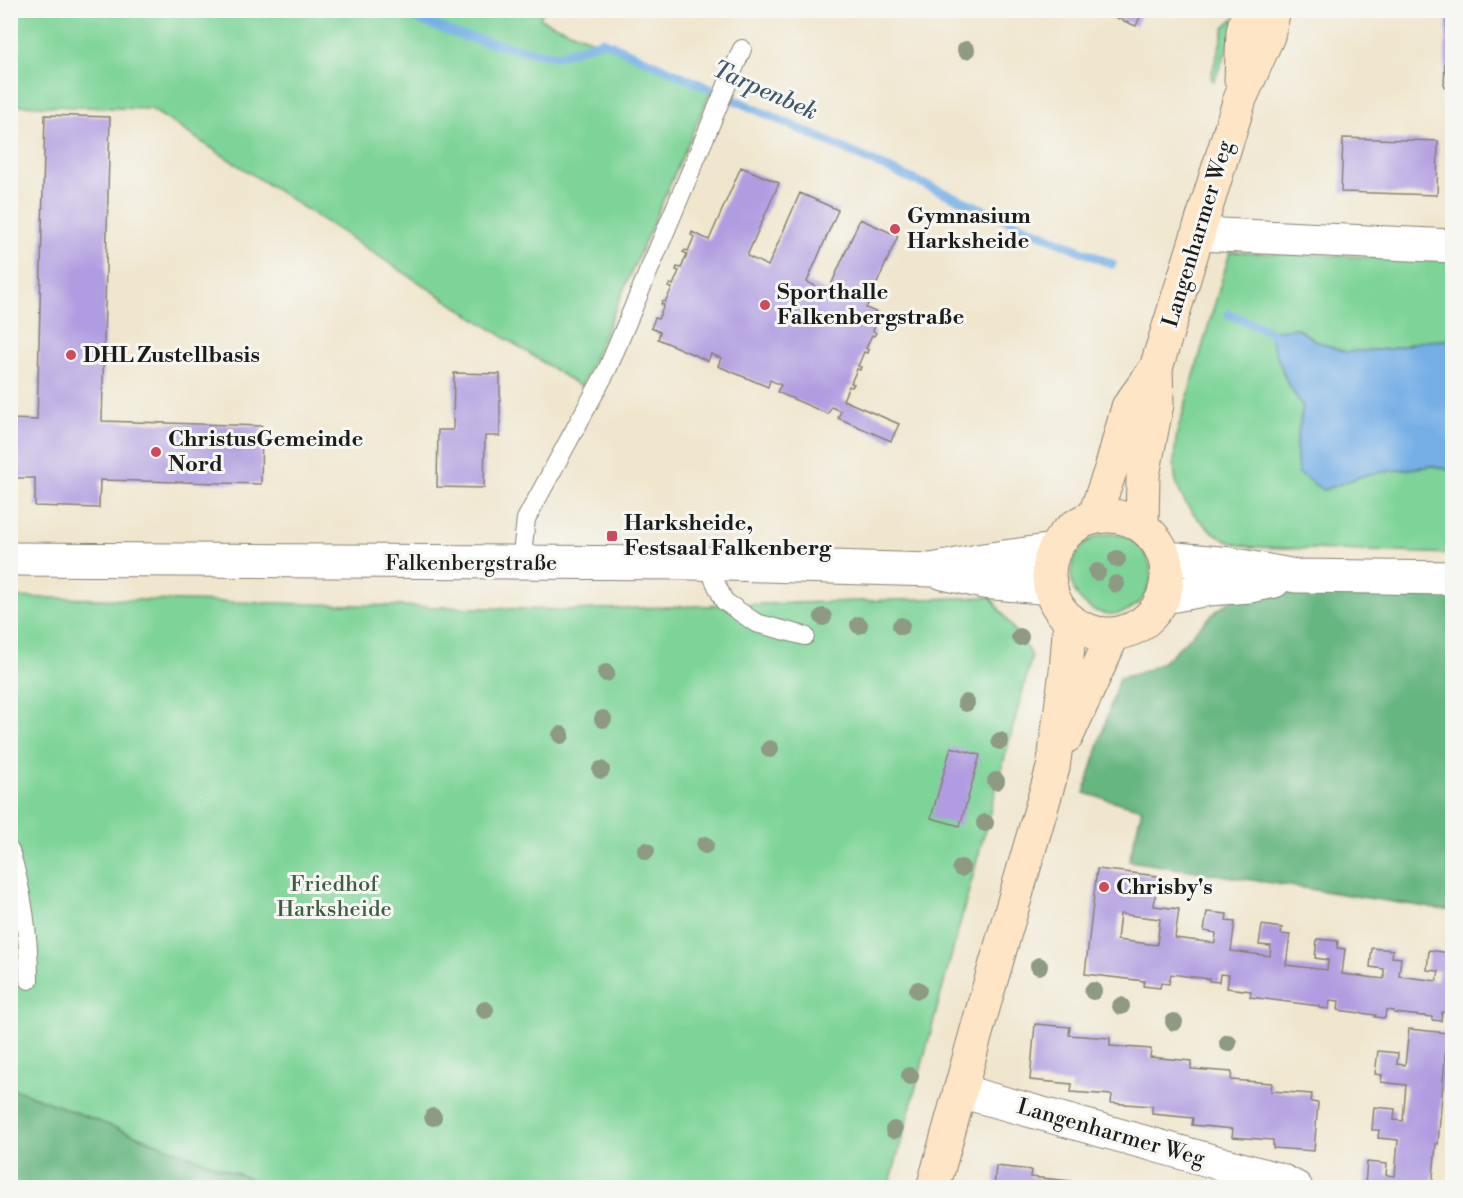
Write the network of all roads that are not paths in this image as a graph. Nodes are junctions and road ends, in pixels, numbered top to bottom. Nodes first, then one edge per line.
1 (1248, 10) edge
2 (1274, 10) edge
3 (742, 49) dead end
4 (1240, 99) junction
5 (1199, 234) junction
6 (1452, 246) edge
7 (1156, 368) junction
8 (1094, 518) junction
9 (1142, 526) junction
10 (1054, 550) junction
11 (1166, 558) junction
12 (10, 559) edge
13 (521, 563) junction
14 (707, 564) junction
15 (932, 570) junction
16 (1296, 576) junction
17 (1452, 578) edge
18 (1051, 588) junction
19 (1164, 597) junction
20 (1070, 621) junction
21 (1113, 635) junction
22 (805, 636) dead end
23 (1053, 768) junction
24 (10, 851) edge
25 (29, 980) dead end
26 (960, 1091) junction
27 (933, 1188) edge
28 (1296, 1188) edge

1 - 4 main road, Langenharmer Weg
2 - 4 main road, Langenharmer Weg
3 - 13 lane
4 - 5 main road, Langenharmer Weg
5 - 6 street
5 - 7 main road, Langenharmer Weg
7 - 8 main road, Langenharmer Weg
7 - 9 main road, Langenharmer Weg
8 - 9 main road
8 - 10 main road
9 - 11 main road
10 - 15 street, Falkenbergstraße
10 - 18 main road
11 - 16 street
11 - 19 main road
12 - 13 street, Falkenbergstraße
13 - 14 street, Falkenbergstraße
14 - 15 street, Falkenbergstraße
14 - 22 lane
15 - 18 street, Falkenbergstraße
16 - 17 street
16 - 19 street
18 - 20 main road
19 - 21 main road
20 - 21 main road
20 - 23 main road
21 - 23 main road
23 - 26 main road
24 - 25 lane
26 - 27 main road
26 - 28 street, Langenharmer Weg

